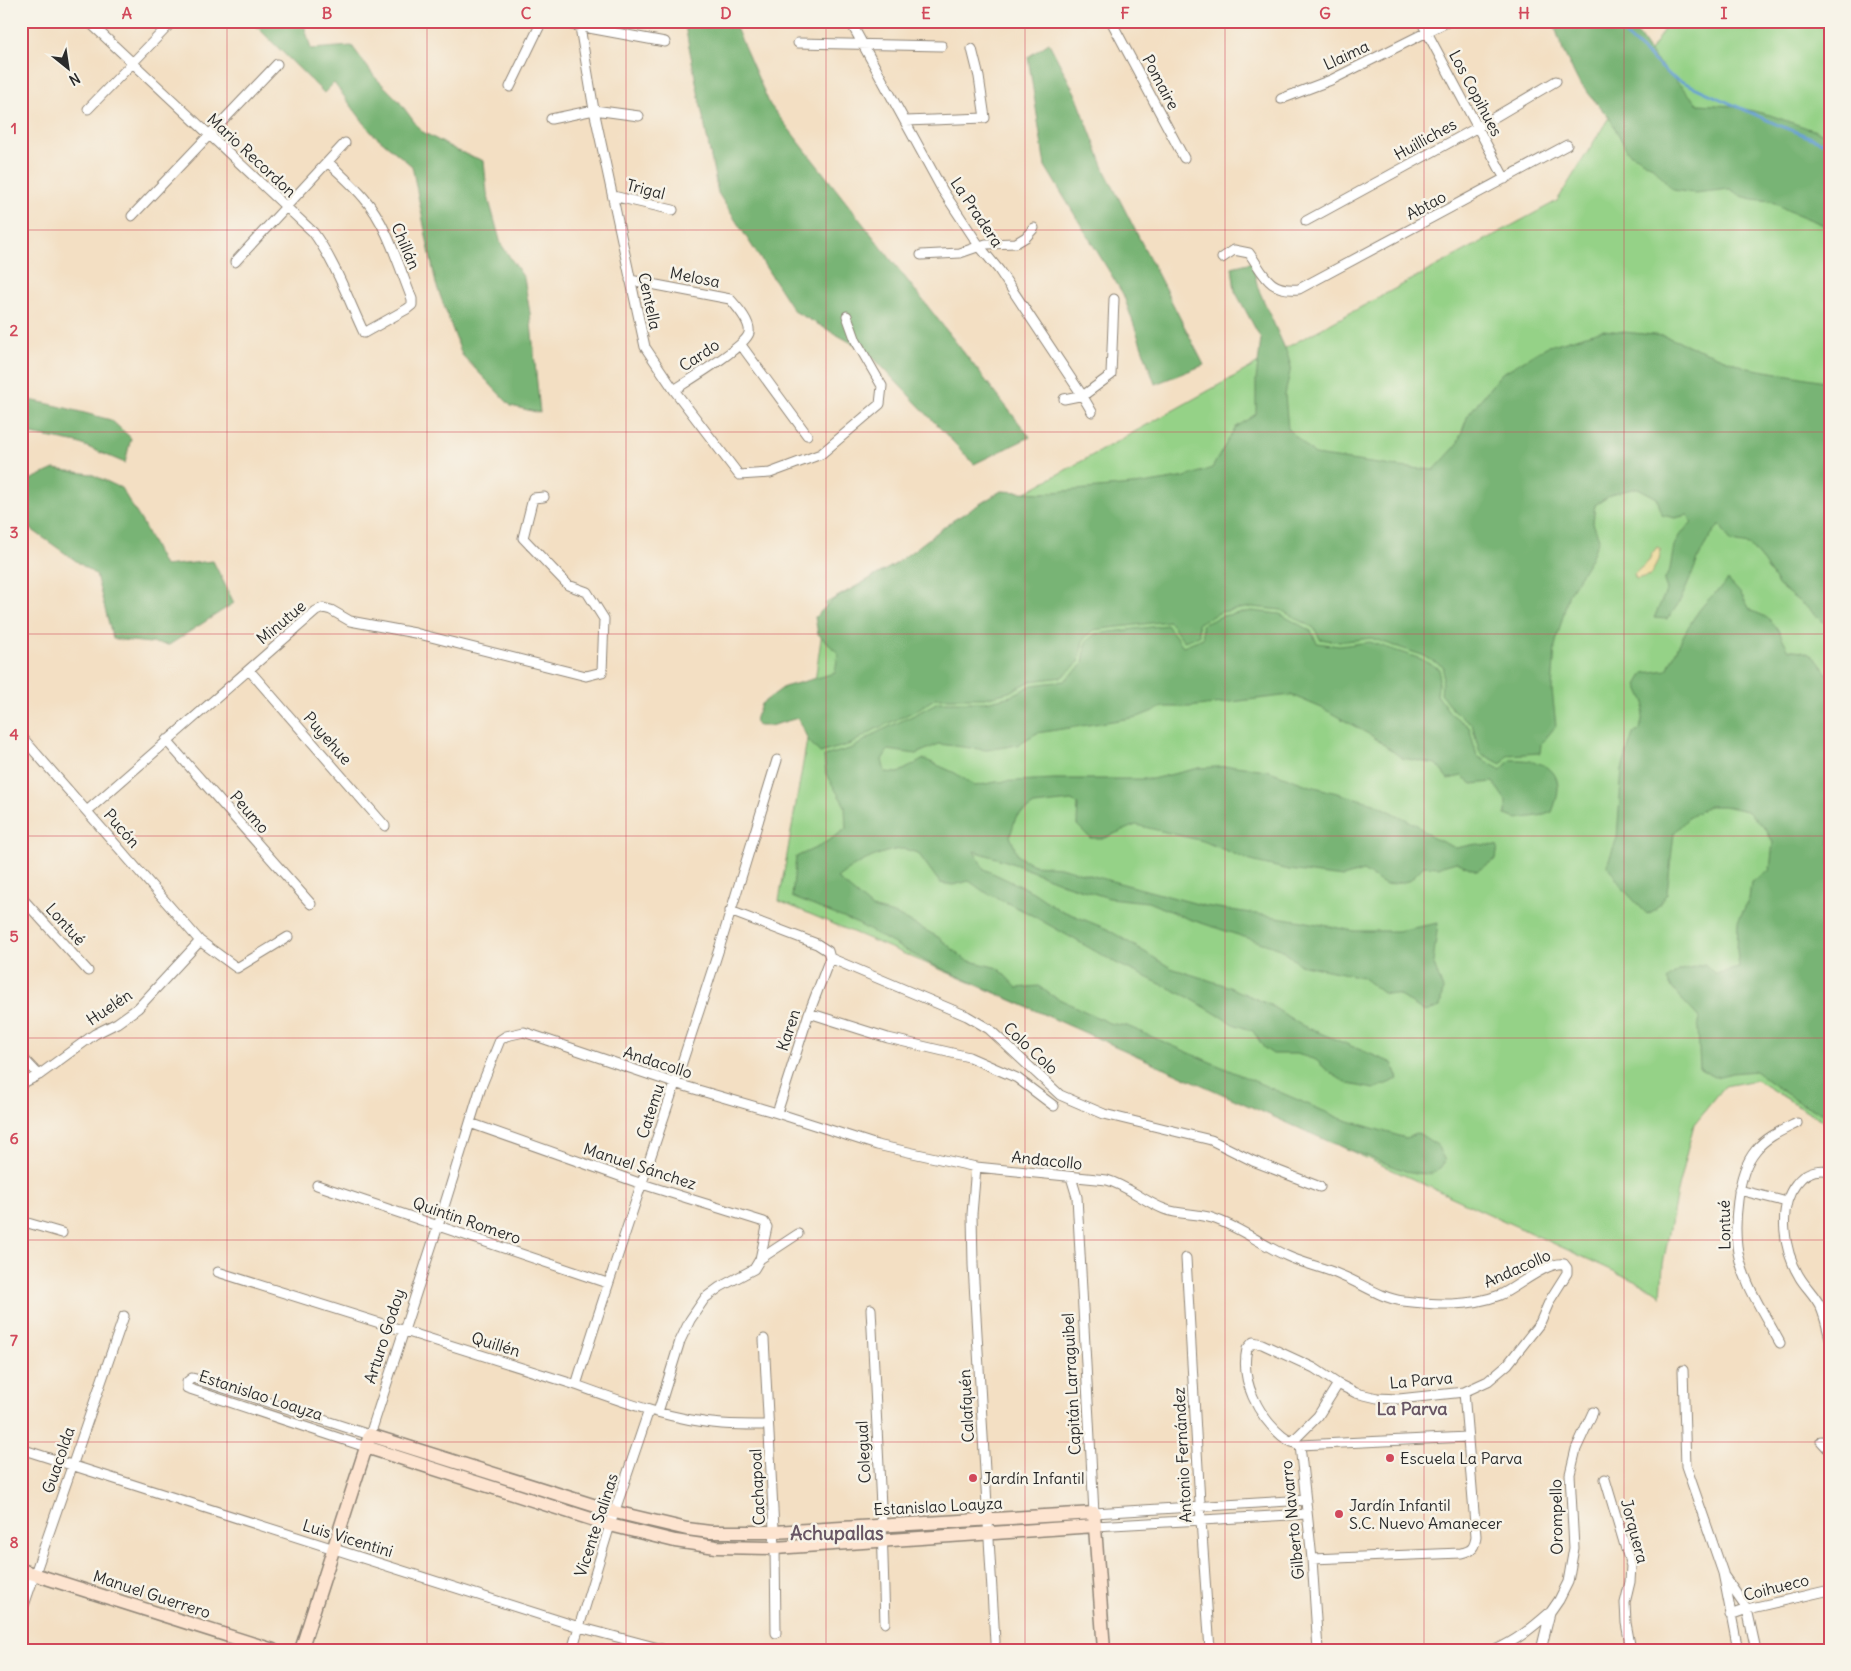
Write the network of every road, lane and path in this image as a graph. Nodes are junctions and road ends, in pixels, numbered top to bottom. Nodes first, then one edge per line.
1 (88, 21) edge
2 (173, 21) edge
3 (542, 21) edge
4 (550, 21) edge
5 (850, 21) edge
6 (1111, 21) edge
7 (1421, 21) edge
8 (1449, 21) edge
9 (579, 24) edge
10 (1427, 32) junction
11 (665, 42) dead end
12 (798, 43) dead end
13 (863, 44) junction
14 (942, 46) dead end
15 (972, 49) dead end
16 (133, 63) junction
17 (277, 64) dead end
18 (1556, 81) dead end
19 (510, 88) dead end
20 (1281, 98) dead end
21 (88, 109) dead end
22 (594, 110) junction
23 (639, 116) dead end
24 (551, 119) dead end
25 (906, 121) junction
26 (1478, 127) junction
27 (209, 135) junction
28 (345, 144) dead end
29 (1567, 146) dead end
30 (1184, 158) dead end
31 (328, 162) junction
32 (1505, 179) junction
33 (613, 196) junction
34 (286, 207) junction
35 (672, 210) dead end
36 (132, 216) dead end
37 (1306, 221) dead end
38 (1034, 228) dead end
39 (980, 247) junction
40 (921, 255) dead end
41 (1222, 258) dead end
42 (235, 262) dead end
43 (630, 280) junction
44 (1114, 299) dead end
45 (847, 316) dead end
46 (364, 333) joint
47 (741, 345) junction
48 (674, 390) junction
49 (1082, 395) junction
50 (1064, 399) dead end
51 (1092, 412) dead end
52 (807, 435) dead end
53 (544, 497) dead end
54 (249, 670) junction
55 (21, 736) edge
56 (166, 740) junction
57 (777, 760) dead end
58 (87, 811) junction
59 (385, 826) dead end
60 (21, 897) edge
61 (311, 904) dead end
62 (730, 911) junction
63 (288, 938) dead end
64 (200, 940) junction
65 (830, 958) junction
66 (88, 971) dead end
67 (809, 1013) junction
68 (506, 1036) joint
69 (21, 1056) edge
70 (39, 1075) junction
71 (674, 1083) junction
72 (21, 1084) edge
73 (1054, 1106) dead end
74 (777, 1113) junction
75 (470, 1123) junction
76 (1797, 1123) dead end
77 (976, 1168) junction
78 (1830, 1170) edge
79 (1071, 1178) junction
80 (642, 1184) junction
81 (317, 1186) dead end
82 (1320, 1187) dead end
83 (1739, 1190) junction
84 (1787, 1202) junction
85 (21, 1221) edge
86 (438, 1226) junction
87 (62, 1233) dead end
88 (798, 1234) dead end
89 (1186, 1258) dead end
90 (758, 1262) junction
91 (1567, 1268) joint
92 (218, 1272) dead end
93 (607, 1283) junction
94 (1821, 1307) junction
95 (871, 1309) dead end
96 (1830, 1311) edge
97 (124, 1316) dead end
98 (403, 1330) junction
99 (1830, 1338) edge
100 (764, 1339) dead end
101 (1780, 1343) dead end
102 (1246, 1348) joint
103 (1683, 1370) dead end
104 (1338, 1384) junction
105 (576, 1385) junction
106 (1464, 1392) junction
107 (653, 1411) junction
108 (1593, 1412) dead end
109 (768, 1425) junction
110 (1468, 1437) junction
111 (368, 1441) junction
112 (1821, 1441) dead end
113 (1296, 1444) junction
114 (21, 1450) edge
115 (1830, 1451) edge
116 (72, 1466) junction
117 (1605, 1479) dead end
118 (1306, 1500) junction
119 (1200, 1506) junction
120 (615, 1512) junction
121 (1307, 1514) junction
122 (988, 1519) junction
123 (1094, 1520) junction
124 (1200, 1520) junction
125 (610, 1526) junction
126 (882, 1526) junction
127 (774, 1532) junction
128 (989, 1534) junction
129 (882, 1540) junction
130 (775, 1548) junction
131 (333, 1549) junction
132 (1312, 1559) junction
133 (21, 1570) edge
134 (1723, 1573) junction
135 (36, 1574) junction
136 (1830, 1590) edge
137 (1747, 1609) junction
138 (1550, 1613) junction
139 (21, 1614) edge
140 (1730, 1615) junction
141 (885, 1624) dead end
142 (579, 1627) junction
143 (776, 1633) dead end
144 (995, 1642) dead end
145 (273, 1650) edge
146 (301, 1650) edge
147 (572, 1650) edge
148 (666, 1650) edge
149 (1104, 1650) edge
150 (1210, 1650) edge
151 (1318, 1650) edge
152 (1495, 1650) edge
153 (1541, 1650) edge
154 (1631, 1650) edge
155 (1738, 1650) edge
156 (1756, 1650) edge

1 - 16 street, Mario Recordon
2 - 16 street
3 - 19 street
4 - 9 street
5 - 13 street, La Pradera
6 - 30 street, Pomaire
7 - 10 street, Los Copihues
8 - 10 street, Llaima
9 - 11 street
9 - 22 street, Centella
10 - 20 street, Llaima
10 - 26 street, Los Copihues
12 - 13 street
13 - 14 street
13 - 25 street, La Pradera
15 - 25 street
16 - 21 street
16 - 27 street, Mario Recordon
17 - 27 street
18 - 26 street, Huilliches
22 - 23 street
22 - 24 street
22 - 33 street, Centella
25 - 39 street, La Pradera
26 - 32 street, Los Copihues
26 - 37 street, Huilliches
27 - 34 street, Mario Recordon
27 - 36 street
28 - 31 street
29 - 32 street, Abtao
31 - 34 street
31 - 46 street, Chillán
32 - 41 street, Abtao
33 - 35 street, Trigal
33 - 43 street, Centella
34 - 42 street
34 - 46 street, Mario Recordon
38 - 39 street
39 - 40 street
39 - 49 street, La Pradera
43 - 47 street, Melosa
43 - 48 street, Centella
44 - 49 street
45 - 48 street, Centella
47 - 48 street, Cardo
47 - 52 street
49 - 50 street
49 - 51 street, La Pradera
53 - 54 street, Minutue
54 - 56 street, Minutue
54 - 59 street, Puyehue
55 - 58 street, Pucón
56 - 58 street, Minutue
56 - 61 street, Peumo
57 - 62 street, Catemu
58 - 64 street, Pucón
60 - 66 street, Lontué
62 - 65 street, Colo Colo
62 - 71 street, Catemu
63 - 64 street, Pucón
64 - 70 street, Huelén
65 - 67 street, Karen
65 - 82 street, Colo Colo
67 - 73 street, Colo Colo
67 - 74 street, Karen
68 - 71 street, Andacollo
68 - 75 street, Arturo Godoy
69 - 70 street
70 - 72 street, Huelén
71 - 74 street, Andacollo
71 - 80 street, Catemu
74 - 77 street, Andacollo
75 - 80 street, Manuel Sánchez
75 - 86 street, Arturo Godoy
76 - 83 street, Lontué
77 - 79 street, Andacollo
77 - 122 street, Calafquén
78 - 84 street
79 - 91 street, Andacollo
79 - 123 street, Capitán Larraguibel
80 - 90 street, Manuel Sánchez
80 - 93 street, Catemu
81 - 86 street, Quintin Romero
83 - 84 street
83 - 101 street, Lontué
84 - 94 street
85 - 87 street
86 - 93 street, Quintin Romero
86 - 98 street, Arturo Godoy
88 - 90 street
89 - 119 street, Antonio Fernández
90 - 107 street, Vicente Salinas
91 - 106 street, La Parva
92 - 98 street, Quillén
93 - 105 street, Catemu
94 - 96 street
94 - 99 street
95 - 126 street, Colegual
97 - 116 street, Guacolda
98 - 105 street, Quillén
98 - 111 street, Arturo Godoy
100 - 109 street, Cachapoal
102 - 104 street, La Parva
102 - 113 street, Gilberto Navarro
103 - 134 street
104 - 106 street, La Parva
104 - 113 street
105 - 107 street, Quillén
106 - 110 street
107 - 109 street, Quillén
107 - 120 street, Vicente Salinas
108 - 138 street, Orompello
109 - 127 street, Cachapoal
110 - 113 street
110 - 132 street
111 - 111 street, Estanislao Loayza
111 - 120 street, Estanislao Loayza
111 - 125 street, Estanislao Loayza
111 - 131 street, Arturo Godoy
112 - 115 street
113 - 118 street, Gilberto Navarro
114 - 116 street, Luis Vicentini
116 - 131 street, Luis Vicentini
116 - 135 street, Guacolda
117 - 154 street, Jorquera
118 - 119 street, Estanislao Loayza
118 - 121 street, Gilberto Navarro
119 - 123 street, Estanislao Loayza
119 - 124 street, Antonio Fernández
120 - 125 street, Vicente Salinas
120 - 127 street, Estanislao Loayza
121 - 124 street, Estanislao Loayza
121 - 132 street, Gilberto Navarro
122 - 123 street, Estanislao Loayza
122 - 126 street, Estanislao Loayza
122 - 128 street, Calafquén
123 - 124 street, Estanislao Loayza
123 - 128 street, Estanislao Loayza
123 - 149 street, Capitán Larraguibel
124 - 150 street, Antonio Fernández
125 - 130 street, Estanislao Loayza
125 - 142 street, Vicente Salinas
126 - 127 street, Estanislao Loayza
126 - 129 street, Colegual
127 - 130 street, Cachapoal
128 - 129 street, Estanislao Loayza
128 - 144 street, Calafquén
129 - 130 street, Estanislao Loayza
129 - 141 street, Colegual
130 - 143 street, Cachapoal
131 - 142 street, Luis Vicentini
131 - 146 street, Arturo Godoy
132 - 151 street, Gilberto Navarro
133 - 135 street, Manuel Guerrero
134 - 137 street
134 - 140 street
135 - 139 street, Guacolda
135 - 145 street, Manuel Guerrero
136 - 137 street, Coihueco
137 - 140 street, Coihueco
137 - 156 street
138 - 152 street
138 - 153 street, Orompello
140 - 155 street
142 - 147 street, Vicente Salinas
142 - 148 street, Luis Vicentini

